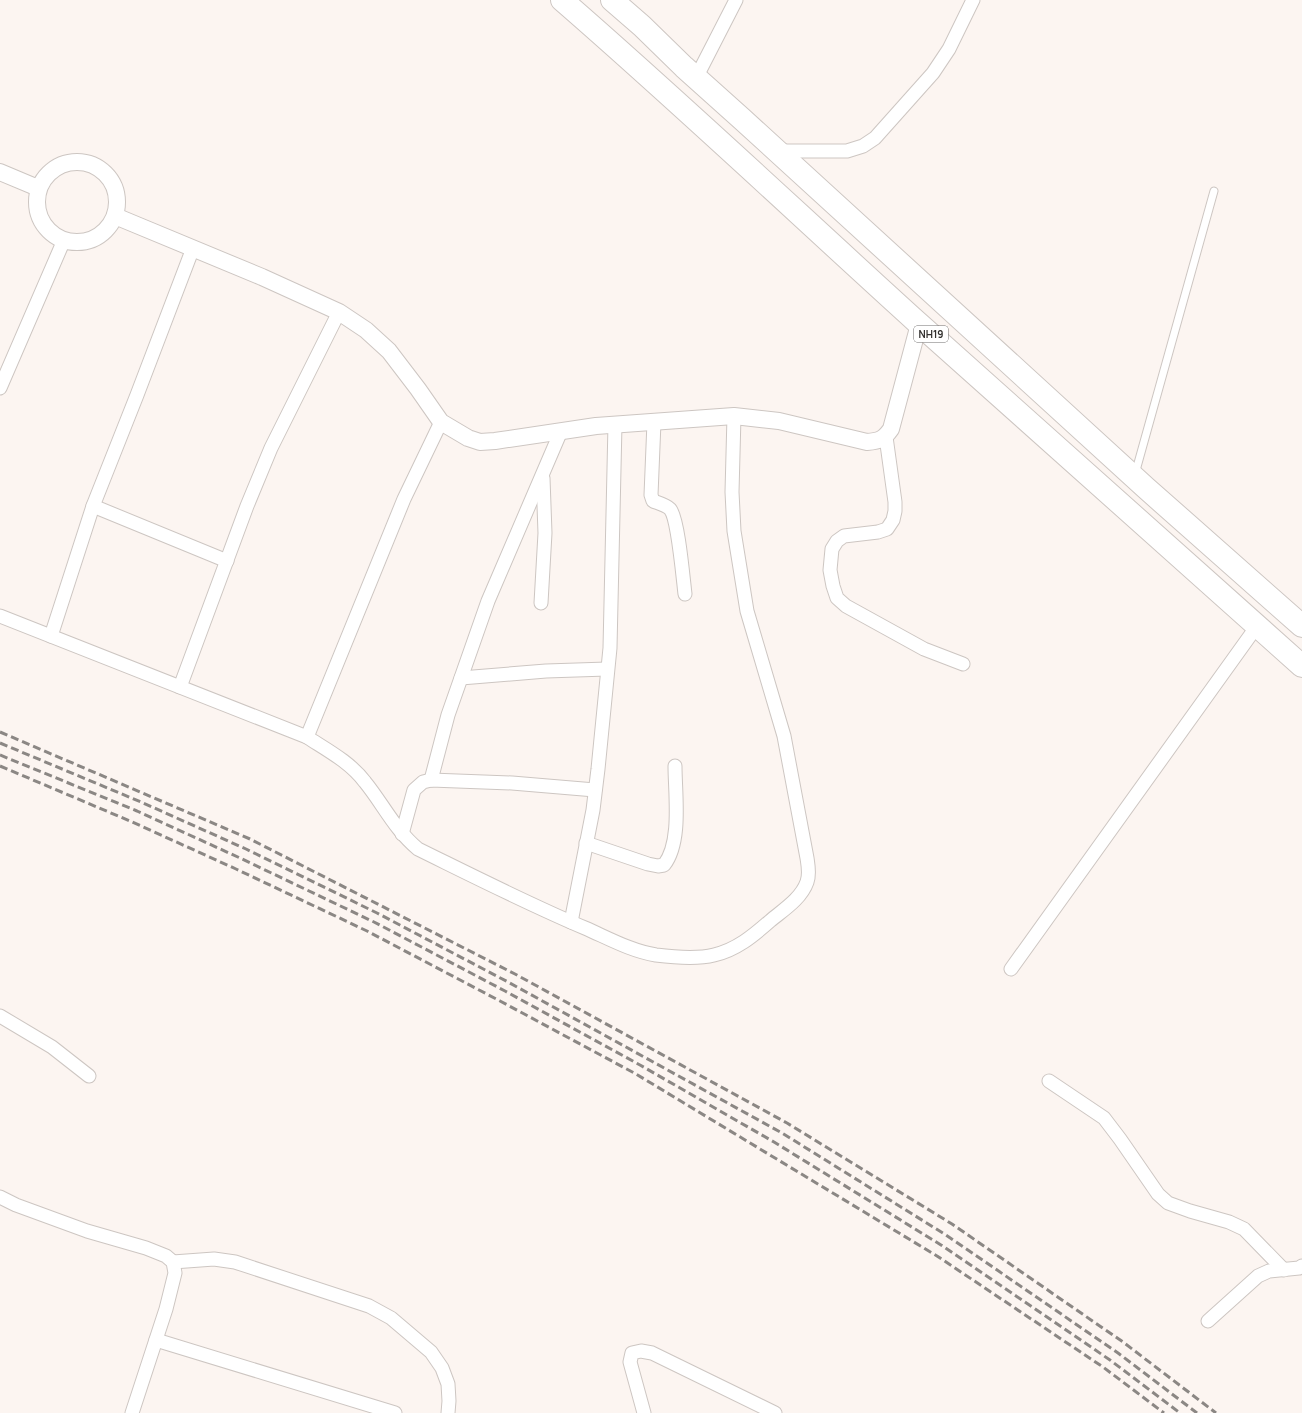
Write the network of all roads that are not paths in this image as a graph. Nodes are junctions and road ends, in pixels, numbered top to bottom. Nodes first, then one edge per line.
1 (562, 0) edge
2 (612, 0) edge
3 (736, 0) edge
4 (973, 0) edge
5 (696, 78) junction
6 (777, 152) junction
7 (0, 172) edge
8 (38, 188) junction
9 (1214, 191) dead end
10 (115, 216) junction
11 (64, 240) junction
12 (193, 248) junction
13 (339, 312) junction
14 (919, 324) junction
15 (0, 388) edge
16 (734, 416) junction
17 (441, 422) junction
18 (654, 422) junction
19 (615, 424) junction
20 (561, 431) junction
21 (886, 437) junction
22 (543, 474) junction
23 (1134, 477) junction
24 (93, 506) junction
25 (227, 561) junction
26 (685, 594) dead end
27 (541, 603) dead end
28 (0, 616) edge
29 (1257, 626) junction
30 (1302, 626) edge
31 (51, 636) junction
32 (963, 664) dead end
33 (1302, 666) edge
34 (607, 668) junction
35 (461, 678) junction
36 (180, 687) junction
37 (307, 737) junction
38 (674, 766) dead end
39 (431, 780) junction
40 (595, 790) junction
41 (402, 834) junction
42 (586, 843) junction
43 (571, 922) junction
44 (1011, 969) dead end
45 (0, 1016) edge
46 (89, 1076) dead end
47 (1049, 1081) dead end
48 (0, 1197) edge
49 (173, 1262) junction
50 (1302, 1266) edge
51 (1284, 1270) junction
52 (1208, 1321) dead end
53 (156, 1340) junction
54 (132, 1413) edge
55 (396, 1413) edge
56 (448, 1413) edge
57 (644, 1413) edge
58 (775, 1413) edge

1 - 14 highway, NH19
2 - 5 highway, NH19
3 - 5 street
4 - 6 street
5 - 6 highway, NH19
6 - 23 highway, NH19
7 - 8 street
8 - 10 street
8 - 11 street
9 - 23 lane
10 - 11 street
10 - 12 street
11 - 15 street
12 - 13 street
12 - 24 street
13 - 17 street
13 - 25 street
14 - 21 street
14 - 29 highway, NH19
16 - 18 street
16 - 21 street
16 - 43 street
17 - 20 street
17 - 37 street
18 - 19 street
18 - 26 street
19 - 20 street
19 - 34 street
20 - 22 street
21 - 32 street
22 - 27 street
22 - 35 street
23 - 30 highway, NH19
24 - 25 street
24 - 31 street
25 - 36 street
28 - 31 street
29 - 33 highway, NH19
29 - 44 street
31 - 36 street
34 - 35 street
34 - 40 street
35 - 39 street
36 - 37 street
37 - 41 street
38 - 42 street
39 - 40 street
39 - 41 street
40 - 42 street
41 - 43 street
42 - 43 street
45 - 46 street
47 - 51 street
48 - 49 street
49 - 53 street
49 - 56 street
50 - 51 street
51 - 52 street
53 - 54 street
53 - 55 street
57 - 58 street

